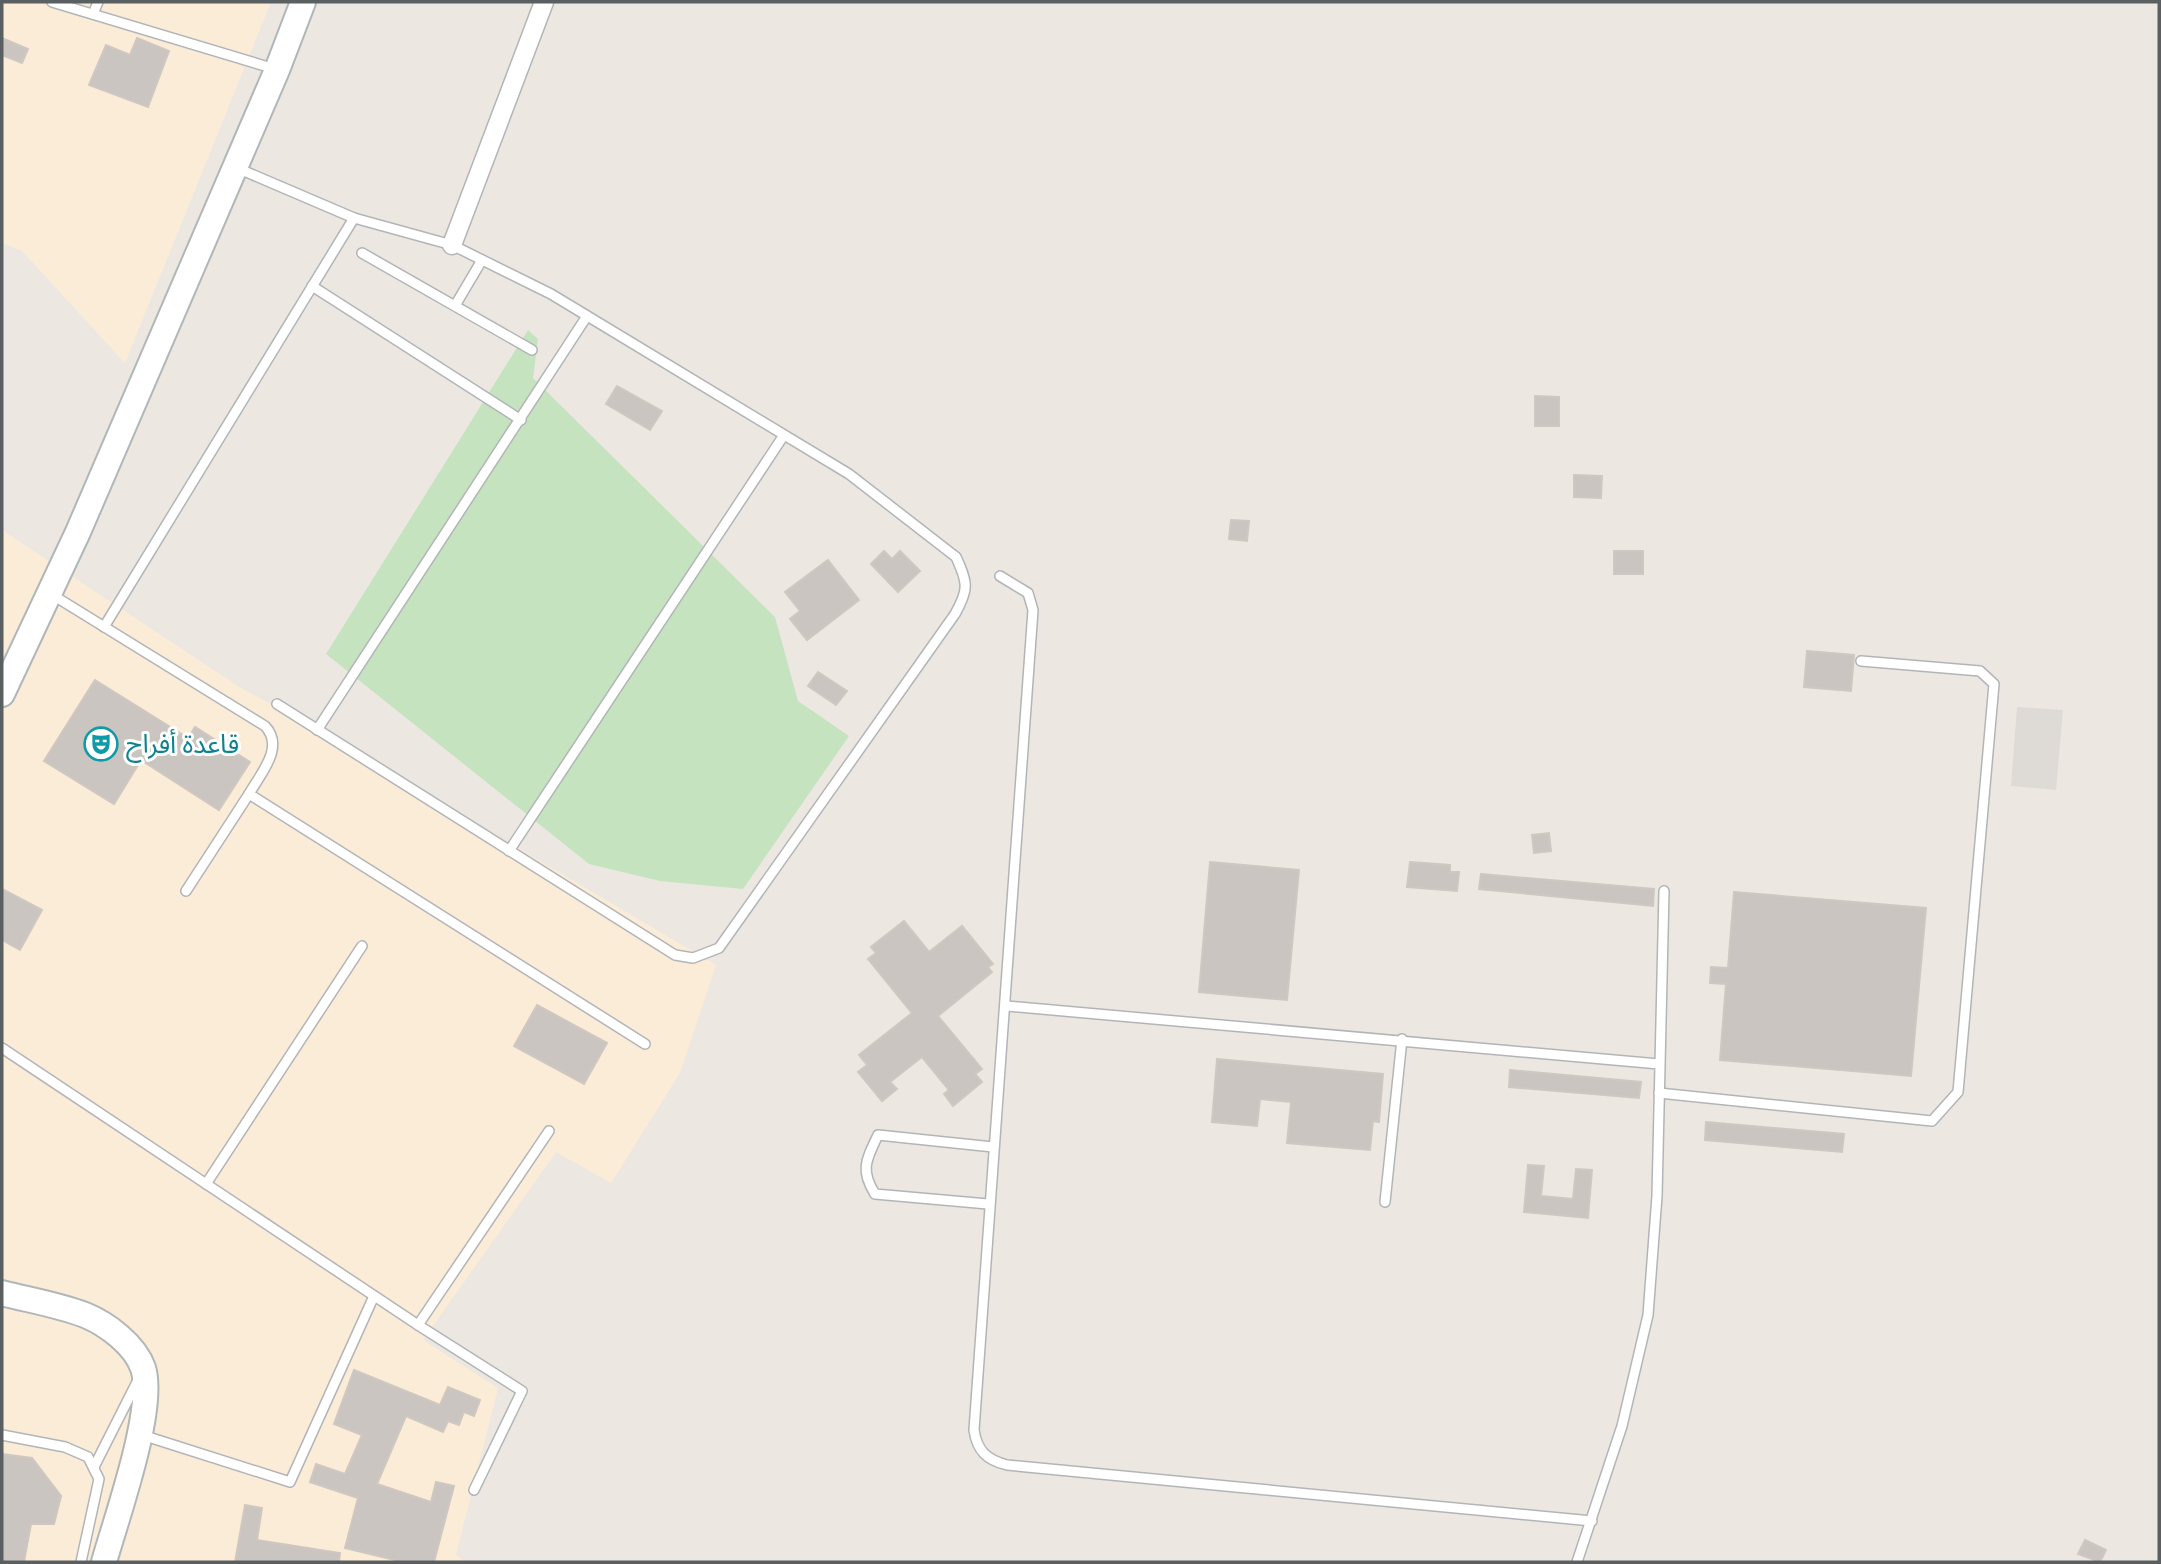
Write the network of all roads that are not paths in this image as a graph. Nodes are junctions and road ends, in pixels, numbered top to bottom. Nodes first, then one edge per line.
1 (52, 2) edge
2 (98, 2) edge
3 (303, 2) edge
4 (544, 2) edge
5 (93, 14) junction
6 (277, 70) junction
7 (235, 167) junction
8 (354, 218) junction
9 (452, 246) junction
10 (362, 253) dead end
11 (482, 260) junction
12 (312, 286) junction
13 (456, 304) junction
14 (587, 316) junction
15 (532, 350) dead end
16 (520, 420) junction
17 (784, 435) junction
18 (1000, 576) dead end
19 (49, 593) junction
20 (104, 627) junction
21 (1861, 661) dead end
22 (2, 694) edge
23 (277, 704) dead end
24 (317, 730) junction
25 (248, 794) junction
26 (509, 851) junction
27 (186, 891) dead end
28 (1664, 891) dead end
29 (362, 946) dead end
30 (1007, 1006) junction
31 (1402, 1039) junction
32 (645, 1044) dead end
33 (2, 1048) edge
34 (1659, 1064) junction
35 (1659, 1093) junction
36 (549, 1131) dead end
37 (993, 1147) junction
38 (206, 1184) junction
39 (1385, 1202) dead end
40 (988, 1204) junction
41 (2, 1293) edge
42 (374, 1296) junction
43 (418, 1325) junction
44 (143, 1369) junction
45 (137, 1434) junction
46 (2, 1435) edge
47 (94, 1467) junction
48 (474, 1490) dead end
49 (1592, 1521) junction
50 (81, 1562) edge
51 (104, 1562) edge
52 (1577, 1562) edge

1 - 5 lane
2 - 5 lane
3 - 6 street
4 - 9 street
5 - 6 lane
6 - 7 street
7 - 8 lane
7 - 19 street
8 - 9 lane
8 - 12 lane
9 - 11 lane
10 - 13 lane
11 - 13 lane
11 - 14 lane
12 - 16 lane
12 - 20 lane
13 - 15 lane
14 - 16 lane
14 - 17 lane
16 - 24 lane
17 - 26 lane
17 - 26 lane
18 - 30 lane
19 - 20 lane
19 - 22 street
20 - 25 lane
21 - 35 lane
23 - 24 lane
24 - 26 lane
25 - 27 lane
25 - 32 lane
28 - 34 lane
29 - 38 lane
30 - 31 lane
30 - 37 lane
31 - 34 lane
31 - 39 lane
33 - 38 lane
34 - 35 lane
35 - 49 lane
36 - 43 lane
37 - 40 lane
37 - 40 lane
38 - 42 lane
40 - 49 lane
41 - 44 street
42 - 43 lane
42 - 45 lane
43 - 48 lane
44 - 45 street
44 - 47 lane
45 - 51 street
46 - 47 lane
47 - 50 lane
49 - 52 lane

